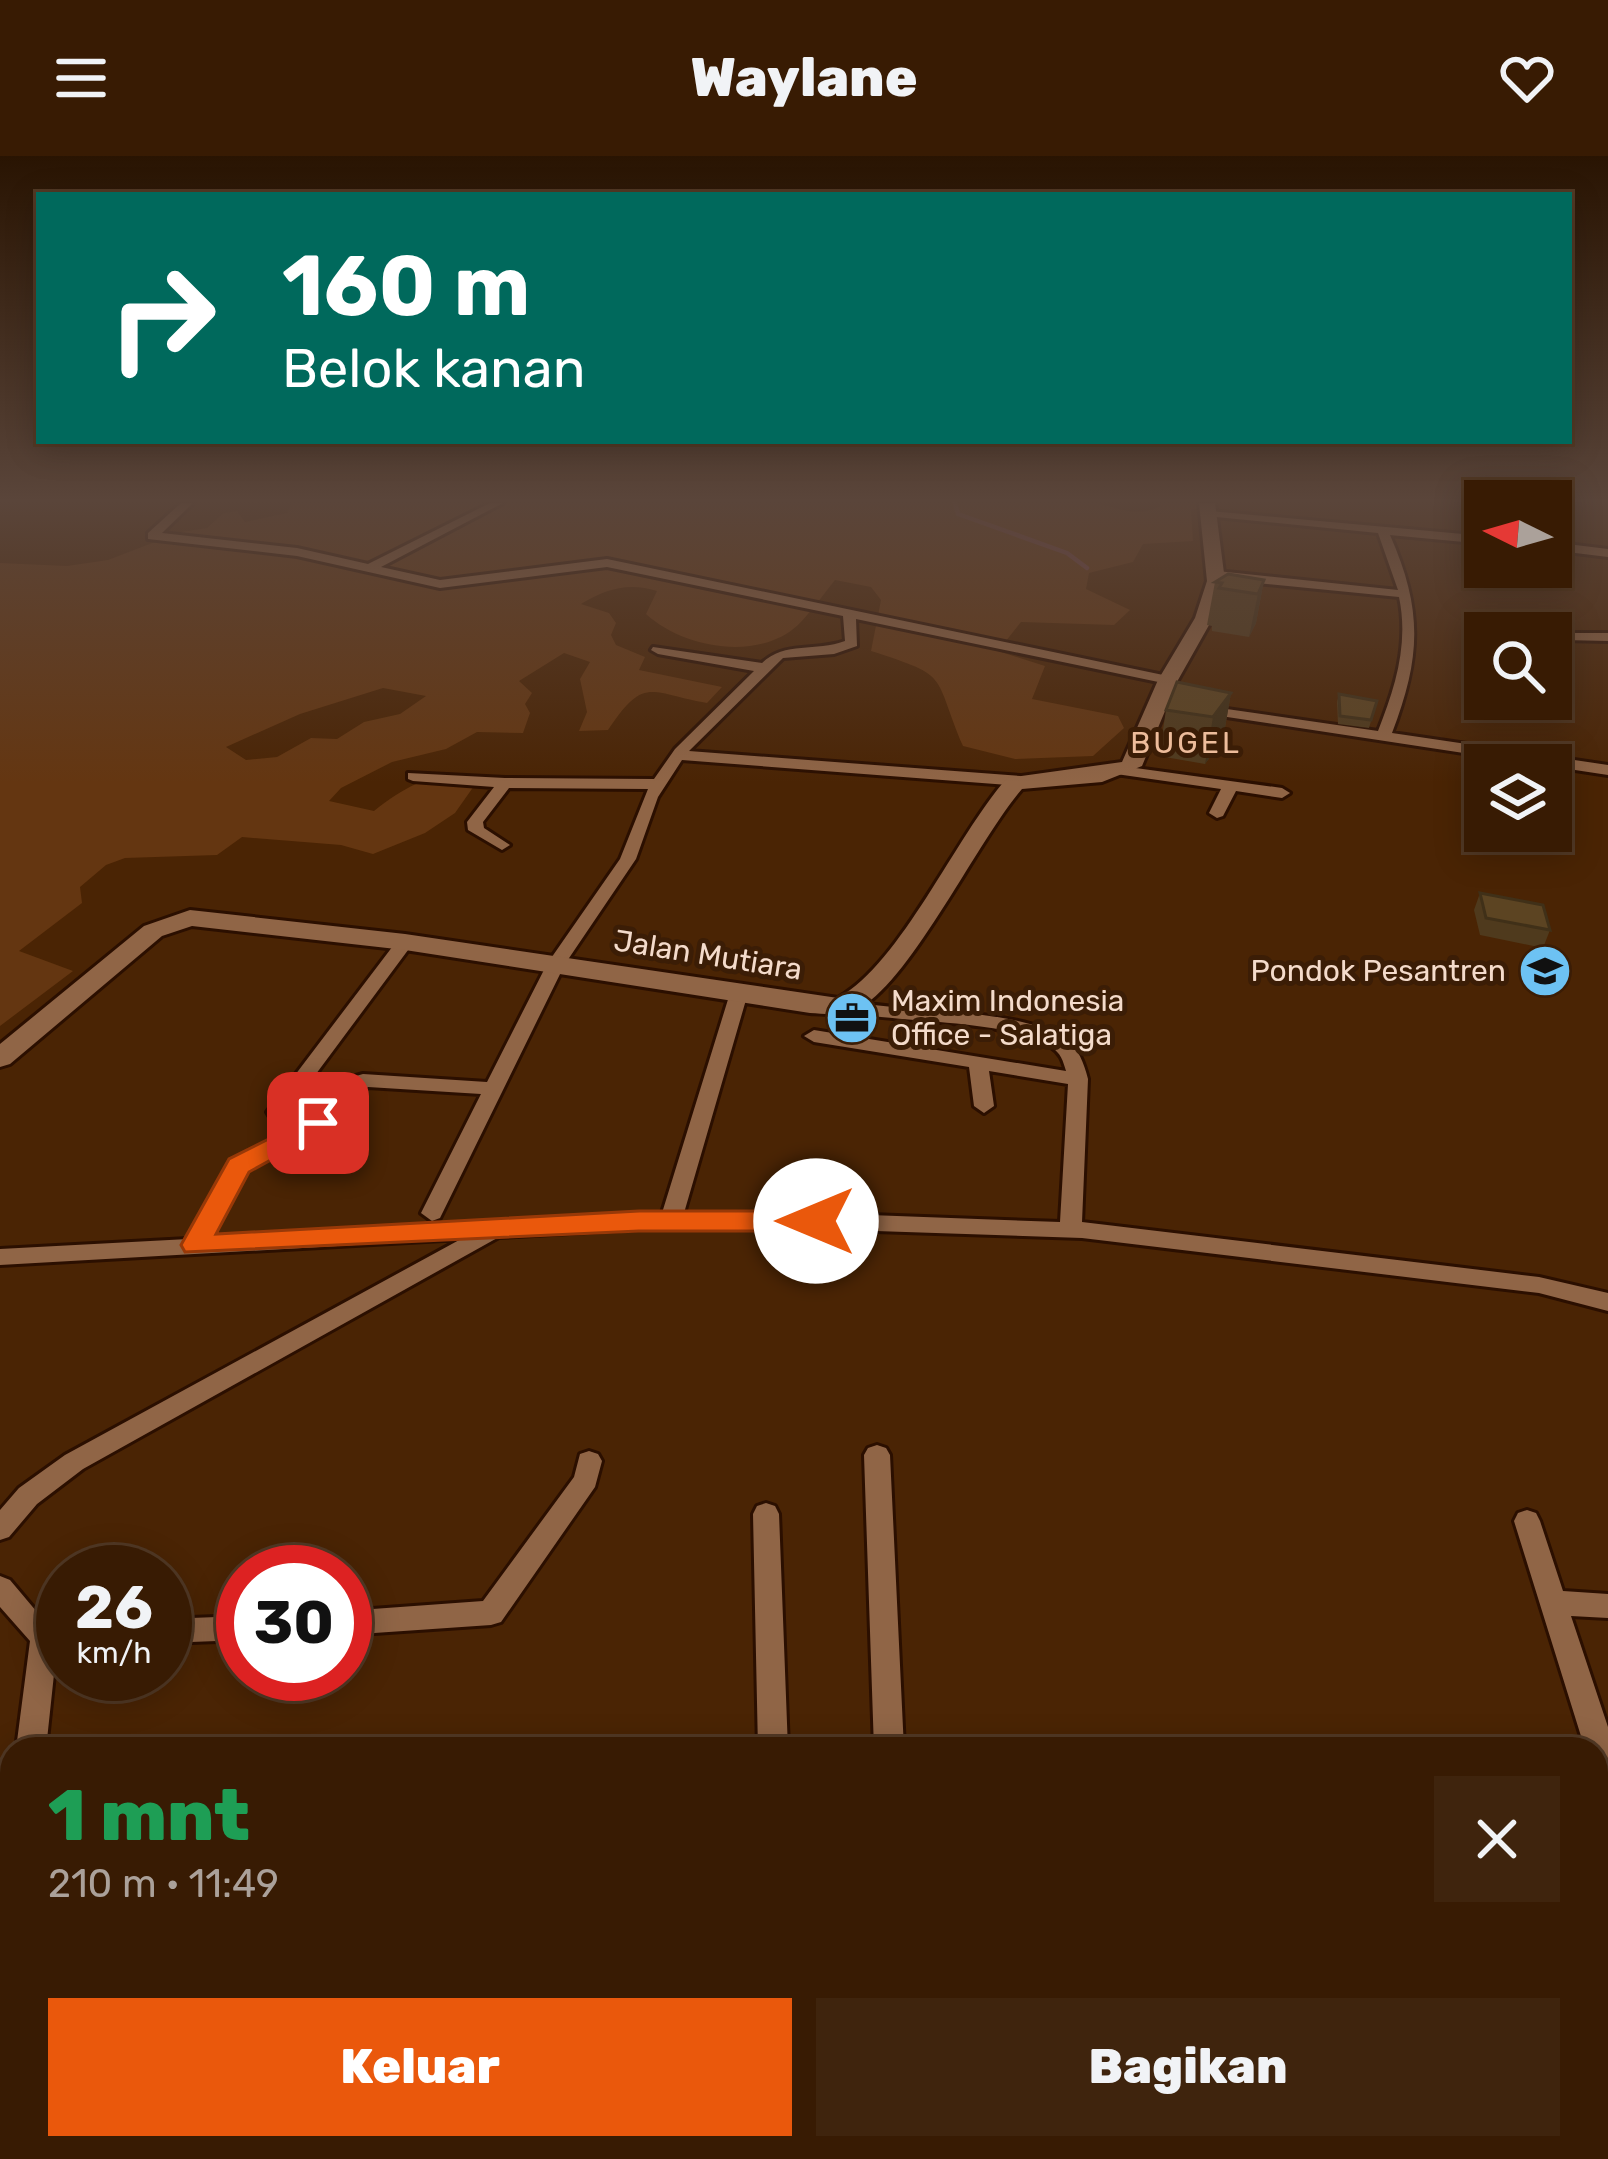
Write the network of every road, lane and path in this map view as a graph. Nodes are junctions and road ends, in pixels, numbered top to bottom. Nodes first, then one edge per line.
1 (760, 596) edge
2 (1210, 596) edge
3 (1404, 596) edge
4 (849, 616) junction
5 (1572, 637) edge
6 (1608, 637) edge
7 (658, 650) dead end
8 (764, 668) junction
9 (1163, 692) junction
10 (1383, 737) junction
11 (678, 755) junction
12 (1608, 770) edge
13 (1121, 771) junction
14 (413, 776) dead end
15 (1020, 781) junction
16 (505, 783) junction
17 (658, 784) junction
18 (1231, 786) junction
19 (1282, 793) dead end
20 (1217, 813) dead end
21 (502, 845) dead end
22 (405, 942) junction
23 (556, 964) junction
24 (739, 993) junction
25 (856, 1009) junction
26 (814, 1036) dead end
27 (870, 1045) junction
28 (0, 1058) edge
29 (978, 1063) junction
30 (1078, 1079) junction
31 (494, 1089) junction
32 (984, 1106) dead end
33 (318, 1123) junction
34 (432, 1213) dead end
35 (671, 1221) junction
36 (495, 1229) junction
37 (1071, 1229) junction
38 (195, 1245) junction
39 (0, 1257) edge
40 (1608, 1302) edge
41 (877, 1456) dead end
42 (589, 1461) dead end
43 (766, 1514) dead end
44 (1527, 1521) dead end
45 (0, 1529) edge
46 (0, 1588) edge
47 (1556, 1603) junction
48 (1608, 1606) edge
49 (36, 1621) edge
50 (372, 1621) edge
51 (40, 1701) edge
52 (33, 1737) edge
53 (773, 1737) edge
54 (889, 1737) edge
55 (1597, 1737) edge

1 - 4 street
2 - 9 street
3 - 10 street
4 - 8 street
4 - 9 street
5 - 6 street
7 - 8 street
8 - 11 street
9 - 10 street
9 - 13 street
10 - 12 street
11 - 15 street
11 - 17 street
13 - 15 street
13 - 18 street
14 - 16 street
15 - 25 street
16 - 17 street
16 - 21 street
17 - 23 street
18 - 19 street
18 - 20 street
22 - 23 street, Jalan Mutiara
22 - 28 street, Jalan Mutiara
22 - 33 street
23 - 24 street, Jalan Mutiara
23 - 31 street
24 - 25 street, Jalan Mutiara
24 - 35 street
25 - 27 street
25 - 30 street
26 - 27 street
27 - 29 street
29 - 30 street
29 - 32 street
30 - 37 street
31 - 33 street
31 - 34 street
33 - 38 street
35 - 36 street
35 - 37 street
36 - 38 street
36 - 45 street
37 - 40 street
38 - 39 street
41 - 54 street
42 - 50 street
43 - 53 street
44 - 47 street
46 - 49 street
47 - 48 street
47 - 55 street
51 - 52 street

